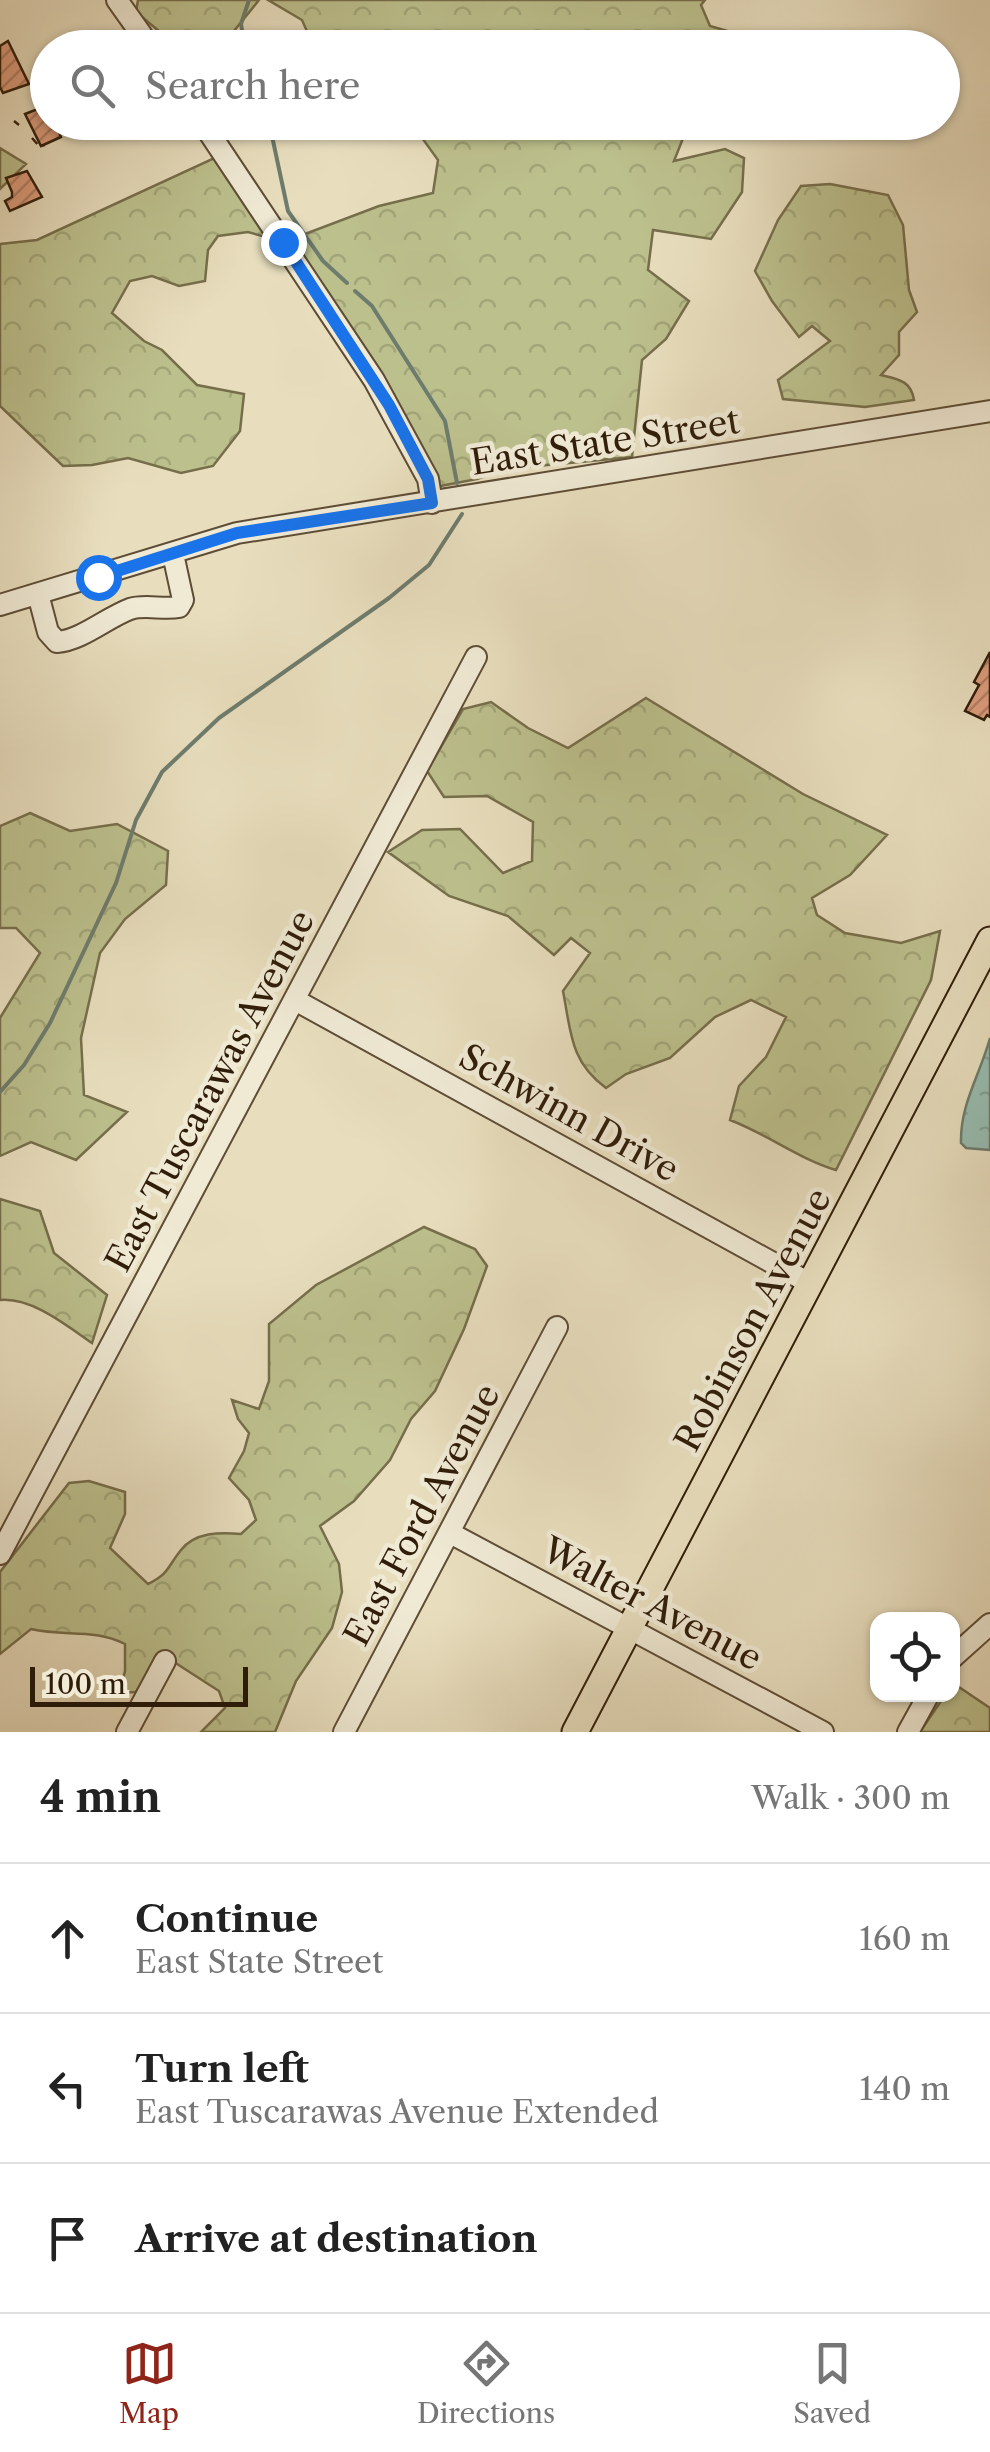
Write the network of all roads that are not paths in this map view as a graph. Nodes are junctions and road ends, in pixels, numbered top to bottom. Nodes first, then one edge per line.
1 (117, 0) edge
2 (138, 30) edge
3 (214, 140) edge
4 (990, 411) edge
5 (432, 503) junction
6 (173, 554) junction
7 (38, 594) junction
8 (0, 606) edge
9 (476, 658) dead end
10 (990, 940) edge
11 (296, 1000) junction
12 (811, 1284) junction
13 (557, 1328) dead end
14 (450, 1533) junction
15 (0, 1554) edge
16 (990, 1624) edge
17 (630, 1631) junction
18 (960, 1651) edge
19 (165, 1661) dead end
20 (925, 1702) edge
21 (127, 1732) edge
22 (344, 1732) edge
23 (575, 1732) edge
24 (823, 1732) edge
25 (908, 1732) edge

1 - 2 street
3 - 5 street
4 - 5 street, East State Street
5 - 6 street, East State Street
6 - 7 street, East State Street
6 - 7 street
7 - 8 street, East State Street
9 - 11 street, East Tuscarawas Avenue
10 - 12 main road, Robinson Avenue
11 - 12 street, Schwinn Drive
11 - 15 street, East Tuscarawas Avenue
12 - 17 main road, Robinson Avenue
13 - 14 street, East Ford Avenue
14 - 17 street, Walter Avenue
14 - 22 street, East Ford Avenue
16 - 18 street
17 - 23 main road, Robinson Avenue
17 - 24 street, Walter Avenue
19 - 21 street
20 - 25 street

